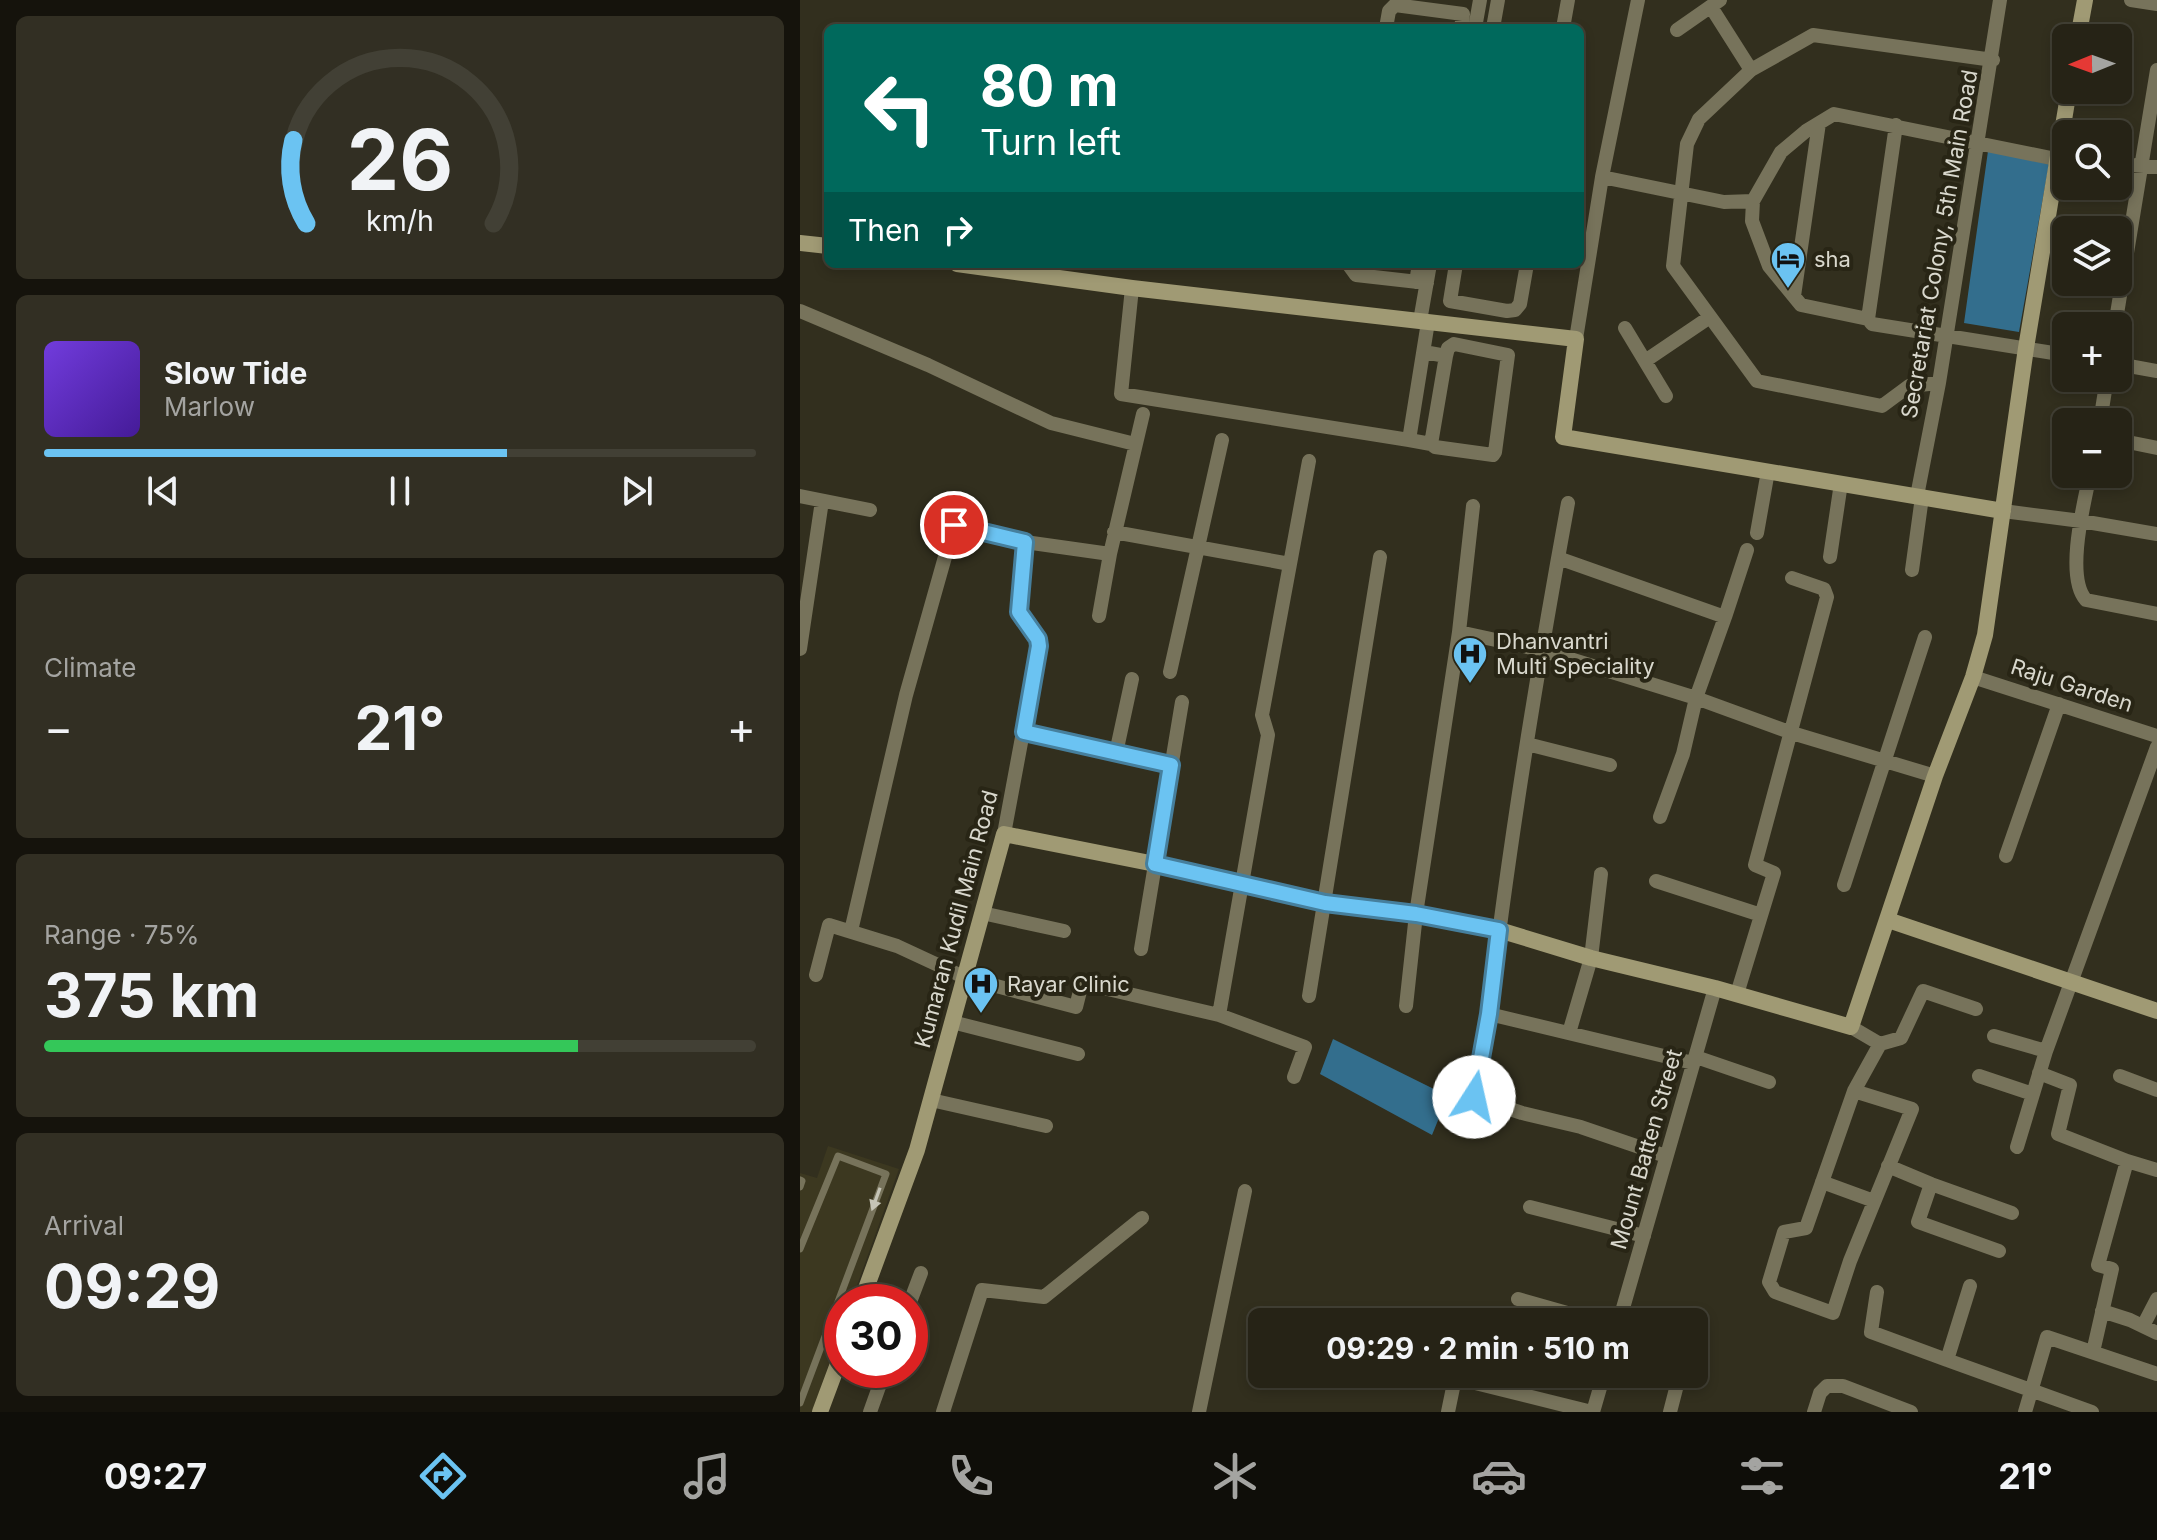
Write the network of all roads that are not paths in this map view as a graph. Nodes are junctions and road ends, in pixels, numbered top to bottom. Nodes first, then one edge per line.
1 (1480, 0) edge
2 (1498, 0) edge
3 (1568, 0) edge
4 (1638, 0) edge
5 (2000, 0) edge
6 (2085, 0) edge
7 (2131, 0) edge
8 (1716, 4) edge
9 (2157, 4) edge
10 (1469, 22) edge
11 (1387, 24) edge
12 (1494, 24) edge
13 (1564, 24) edge
14 (2081, 24) edge
15 (1677, 30) dead end
16 (1993, 60) junction
17 (1751, 70) junction
18 (2156, 79) edge
19 (1819, 123) junction
20 (1896, 125) junction
21 (1977, 143) junction
22 (2052, 158) edge
23 (2150, 166) edge
24 (1602, 177) junction
25 (1680, 192) junction
26 (2054, 200) edge
27 (1753, 201) junction
28 (800, 243) edge
29 (824, 246) edge
30 (986, 268) edge
31 (1351, 268) edge
32 (1420, 268) edge
33 (1429, 268) edge
34 (1455, 268) edge
35 (1526, 268) edge
36 (1132, 288) junction
37 (1422, 288) junction
38 (1794, 296) junction
39 (1450, 301) junction
40 (800, 311) edge
41 (2118, 312) edge
42 (1710, 317) junction
43 (1868, 319) junction
44 (1424, 322) junction
45 (1625, 328) dead end
46 (1947, 335) junction
47 (1576, 339) junction
48 (2026, 348) junction
49 (1424, 352) junction
50 (2052, 353) edge
51 (1446, 356) junction
52 (1645, 361) junction
53 (2132, 367) edge
54 (2157, 371) edge
55 (1939, 383) junction
56 (1666, 396) dead end
57 (1143, 414) dead end
58 (1222, 440) dead end
59 (1409, 440) junction
60 (2132, 443) edge
61 (1135, 444) junction
62 (1431, 444) junction
63 (2157, 448) edge
64 (1309, 461) dead end
65 (1768, 471) junction
66 (1841, 483) junction
67 (2087, 488) edge
68 (800, 496) edge
69 (1919, 496) junction
70 (822, 501) junction
71 (1568, 503) dead end
72 (1473, 506) dead end
73 (870, 510) dead end
74 (2003, 511) junction
75 (2081, 521) junction
76 (1114, 532) junction
77 (1757, 533) dead end
78 (2157, 534) edge
79 (1025, 542) junction
80 (1199, 547) junction
81 (1747, 550) dead end
82 (1110, 554) junction
83 (1380, 557) dead end
84 (1830, 557) dead end
85 (1558, 558) junction
86 (1290, 564) junction
87 (1912, 570) dead end
88 (1792, 578) dead end
89 (2157, 614) edge
90 (1099, 616) dead end
91 (1725, 617) junction
92 (1459, 632) junction
93 (1925, 637) dead end
94 (800, 649) edge
95 (1541, 650) junction
96 (1170, 672) dead end
97 (1973, 677) junction
98 (1132, 679) dead end
99 (1696, 698) junction
100 (1182, 702) dead end
101 (2059, 704) junction
102 (1024, 732) junction
103 (1792, 733) junction
104 (2157, 736) edge
105 (1527, 744) junction
106 (2157, 747) edge
107 (1116, 753) junction
108 (1883, 762) junction
109 (1171, 765) junction
110 (1610, 765) dead end
111 (1935, 776) junction
112 (1660, 817) dead end
113 (1004, 834) junction
114 (2006, 856) dead end
115 (1155, 864) junction
116 (1601, 874) dead end
117 (1656, 881) dead end
118 (1241, 884) junction
119 (1844, 885) dead end
120 (1325, 903) junction
121 (982, 913) junction
122 (1416, 914) junction
123 (1761, 915) junction
124 (1888, 920) junction
125 (1499, 930) junction
126 (851, 931) junction
127 (1064, 931) dead end
128 (1141, 949) dead end
129 (1591, 958) junction
130 (816, 975) dead end
131 (966, 978) junction
132 (2071, 982) junction
133 (1715, 988) junction
134 (1737, 994) junction
135 (1309, 996) dead end
136 (1406, 1006) dead end
137 (2156, 1008) edge
138 (1976, 1009) dead end
139 (1489, 1014) junction
140 (1219, 1015) junction
141 (952, 1022) junction
142 (1851, 1027) junction
143 (1569, 1033) junction
144 (1994, 1036) dead end
145 (1880, 1044) junction
146 (2046, 1051) junction
147 (1078, 1054) dead end
148 (1695, 1060) junction
149 (2039, 1073) junction
150 (1979, 1076) dead end
151 (2120, 1076) dead end
152 (1294, 1077) dead end
153 (1769, 1082) dead end
154 (2157, 1090) edge
155 (1854, 1091) junction
156 (2033, 1094) junction
157 (931, 1100) junction
158 (1046, 1126) dead end
159 (2017, 1147) dead end
160 (1666, 1156) junction
161 (2127, 1161) junction
162 (1888, 1166) junction
163 (2157, 1170) edge
164 (800, 1180) edge
165 (1822, 1182) junction
166 (1931, 1184) junction
167 (800, 1187) edge
168 (1245, 1191) dead end
169 (1874, 1201) junction
170 (1530, 1207) dead end
171 (2012, 1213) dead end
172 (1142, 1218) dead end
173 (1644, 1236) junction
174 (800, 1249) edge
175 (1999, 1251) dead end
176 (921, 1273) dead end
177 (868, 1284) edge
178 (917, 1284) edge
179 (1970, 1286) dead end
180 (1877, 1292) dead end
181 (1518, 1299) dead end
182 (2157, 1299) edge
183 (1550, 1308) edge
184 (1623, 1308) edge
185 (2102, 1311) junction
186 (2150, 1330) edge
187 (2093, 1352) junction
188 (1947, 1360) junction
189 (2157, 1374) edge
190 (829, 1388) edge
191 (879, 1388) edge
192 (1600, 1388) edge
193 (1676, 1388) edge
194 (2032, 1390) junction
195 (800, 1403) edge
196 (820, 1412) edge
197 (870, 1412) edge
198 (943, 1412) edge
199 (1199, 1412) edge
200 (1448, 1412) edge
201 (1592, 1412) edge
202 (1670, 1412) edge
203 (1814, 1412) edge
204 (1911, 1412) edge
205 (2025, 1412) edge
206 (2092, 1412) edge

1 - 10 street
2 - 12 street
3 - 13 street
4 - 24 street
5 - 16 street, Secretariat Colony, 5th Main Road
6 - 14 street
7 - 9 street
8 - 15 street
8 - 17 street
10 - 11 street
16 - 17 street
16 - 21 street, Secretariat Colony, 5th Main Road
17 - 25 street
18 - 23 street
19 - 20 street
19 - 27 street
19 - 38 street
20 - 21 street
20 - 43 street
21 - 22 street
21 - 46 street, Secretariat Colony, 5th Main Road
23 - 41 street
24 - 25 street
24 - 47 street
25 - 27 street
25 - 42 street
26 - 48 street
27 - 38 street
28 - 29 street
30 - 36 street
31 - 37 street
32 - 37 street
33 - 37 street
34 - 39 street
35 - 39 street
36 - 44 street
36 - 59 street
37 - 39 street
37 - 44 street
38 - 43 street
40 - 61 street
42 - 52 street
42 - 55 street
43 - 46 street
44 - 47 street
44 - 49 street
45 - 52 street
46 - 48 street
46 - 55 street, Secretariat Colony, 5th Main Road
47 - 65 street
48 - 50 street
48 - 74 street
49 - 51 street
49 - 59 street
51 - 62 street
51 - 62 street
52 - 56 street
53 - 54 street
55 - 69 street, Secretariat Colony, 5th Main Road
57 - 61 street
58 - 80 street
59 - 62 street
60 - 63 street
61 - 76 street
64 - 86 street
65 - 66 street
65 - 77 street
66 - 69 street
66 - 84 street
67 - 75 street
68 - 70 street
69 - 74 street
69 - 87 street, Secretariat Colony, 5th Main Road
70 - 73 street
70 - 94 street
71 - 85 street
72 - 92 street
74 - 75 street
74 - 97 street
75 - 78 street
75 - 89 street
76 - 80 street
76 - 82 street
79 - 82 street
79 - 102 street, Kumaran Kudil Main Road
79 - 126 street
80 - 86 street
80 - 96 street
81 - 91 street
82 - 90 street
83 - 120 street
85 - 91 street
85 - 95 street
86 - 118 street
88 - 103 street
91 - 99 street
92 - 95 street
92 - 122 street
93 - 108 street
95 - 99 street
95 - 105 street
97 - 101 street, Raju Garden
97 - 111 street
98 - 107 street
99 - 103 street
99 - 112 street
100 - 109 street
101 - 104 street, Raju Garden
101 - 114 street
102 - 107 street
102 - 113 street, Kumaran Kudil Main Road
103 - 108 street
103 - 123 street
105 - 110 street
105 - 125 street
106 - 132 street
107 - 109 street
108 - 111 street
108 - 119 street
109 - 115 street
111 - 124 street
113 - 115 street
113 - 121 street, Kumaran Kudil Main Road
115 - 118 street
115 - 128 street
116 - 129 street
117 - 123 street
118 - 120 street
118 - 140 street
120 - 122 street
120 - 135 street
121 - 127 street
121 - 131 street, Kumaran Kudil Main Road
122 - 125 street
122 - 136 street
123 - 134 street
124 - 132 street
124 - 142 street
125 - 129 street
125 - 139 street
126 - 130 street
126 - 131 street
129 - 133 street
129 - 143 street
131 - 140 street
131 - 141 street, Kumaran Kudil Main Road
132 - 137 street
132 - 146 street
133 - 134 street
133 - 148 street, Mount Batten Street
134 - 142 street
138 - 145 street
139 - 143 street
139 - 160 street
140 - 152 street
141 - 147 street
141 - 157 street, Kumaran Kudil Main Road
142 - 145 street
143 - 148 street
144 - 146 street
145 - 155 street
146 - 149 street
148 - 153 street
148 - 160 street, Mount Batten Street
149 - 156 street
149 - 161 street
150 - 156 street
151 - 154 street
155 - 162 street
155 - 165 street
156 - 159 street
157 - 158 street
157 - 177 street, Kumaran Kudil Main Road
160 - 173 street, Mount Batten Street
161 - 163 street
161 - 185 street
162 - 166 street
162 - 169 street
164 - 167 lane
165 - 169 street
165 - 169 street
166 - 171 street
166 - 175 street
168 - 199 street
170 - 173 street
172 - 198 street
173 - 184 street, Mount Batten Street
174 -> 195 lane
176 - 178 street
179 - 188 street
180 - 188 street
181 - 183 street
182 - 186 street
185 - 186 street
185 - 187 street
187 - 189 street
187 - 194 street
188 - 194 street
190 - 196 street
191 - 197 street
192 - 201 street
193 - 202 street
194 - 205 street
194 - 206 street
200 - 201 street
203 - 204 street

